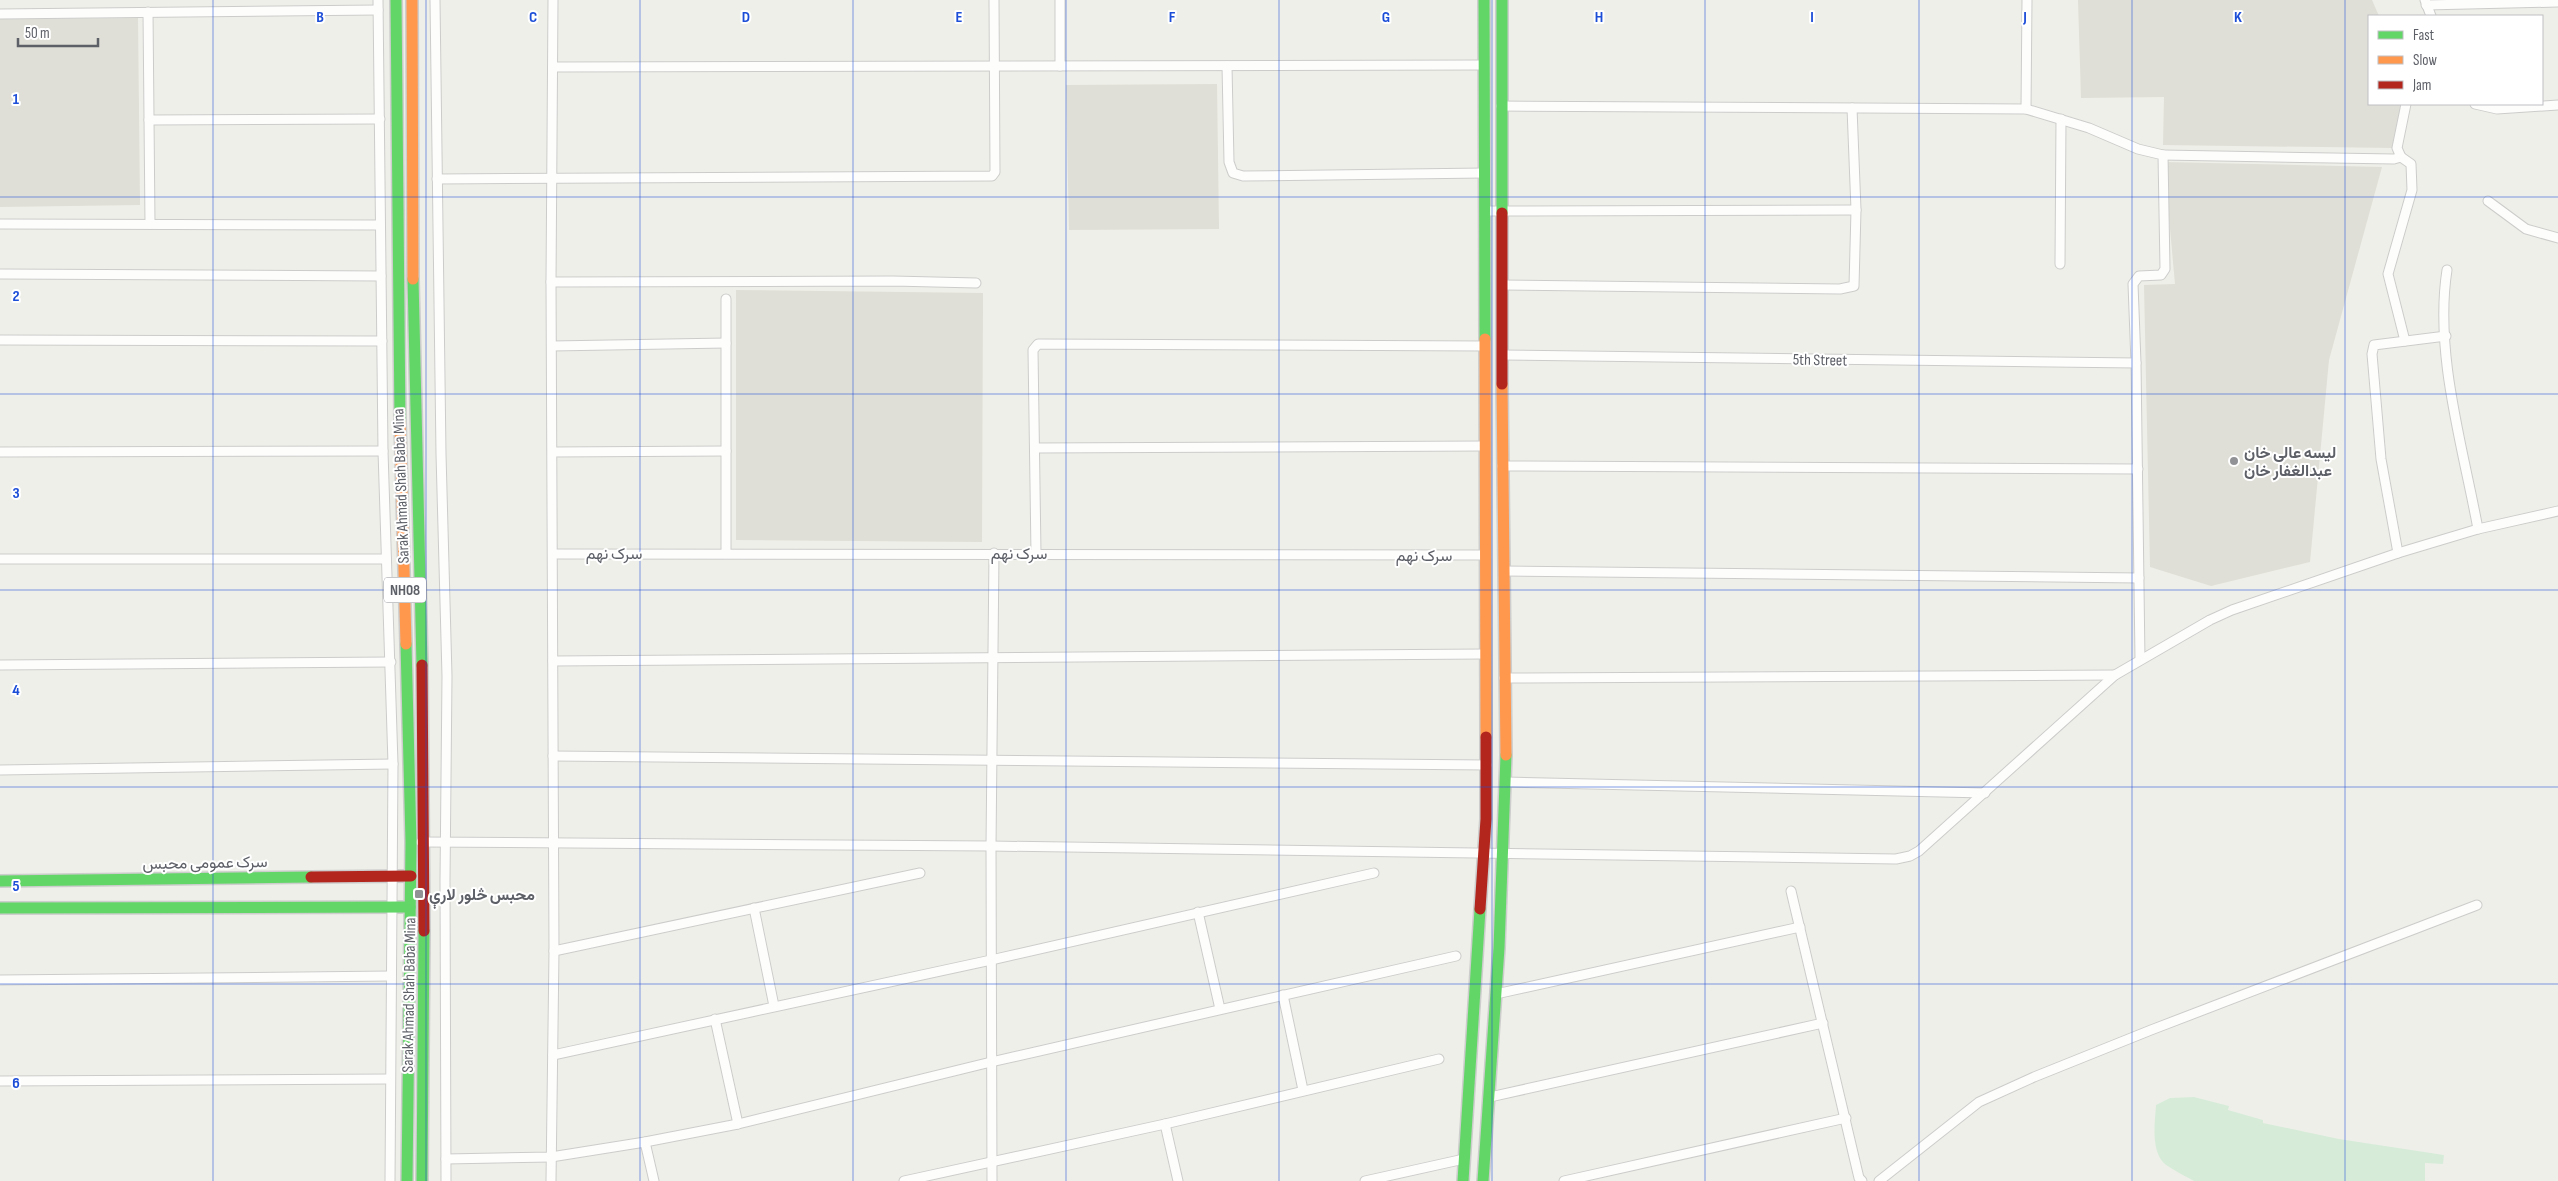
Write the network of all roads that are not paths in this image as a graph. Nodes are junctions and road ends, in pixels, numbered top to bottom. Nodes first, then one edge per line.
1 (378, 0) edge
2 (396, 0) edge
3 (412, 0) edge
4 (436, 0) edge
5 (553, 0) edge
6 (994, 0) edge
7 (1060, 0) edge
8 (1484, 0) edge
9 (1502, 0) edge
10 (2028, 0) edge
11 (2426, 2) edge
12 (2558, 2) edge
13 (378, 10) junction
14 (148, 12) junction
15 (0, 14) edge
16 (2431, 15) edge
17 (995, 66) junction
18 (1060, 66) junction
19 (1227, 66) junction
20 (1484, 66) junction
21 (553, 67) junction
22 (2406, 105) edge
23 (2479, 105) edge
24 (2558, 105) edge
25 (1501, 106) junction
26 (1852, 108) junction
27 (2026, 108) junction
28 (380, 119) junction
29 (2062, 119) junction
30 (149, 120) junction
31 (2163, 155) junction
32 (2401, 157) junction
33 (1484, 173) junction
34 (552, 177) junction
35 (437, 178) junction
36 (2488, 201) dead end
37 (1856, 210) junction
38 (1484, 211) junction
39 (1503, 211) junction
40 (0, 224) edge
41 (150, 224) junction
42 (380, 225) junction
43 (2558, 238) edge
44 (2060, 264) dead end
45 (2447, 270) dead end
46 (0, 274) edge
47 (381, 276) junction
48 (551, 282) junction
49 (976, 283) dead end
50 (1503, 285) junction
51 (726, 300) dead end
52 (2446, 336) junction
53 (0, 340) edge
54 (382, 341) junction
55 (2405, 341) junction
56 (726, 343) junction
57 (552, 346) junction
58 (1484, 346) junction
59 (1503, 355) junction
60 (2136, 363) junction
61 (1485, 446) junction
62 (1035, 448) junction
63 (383, 451) junction
64 (726, 451) junction
65 (0, 452) edge
66 (553, 452) junction
67 (1502, 466) junction
68 (2138, 469) junction
69 (2558, 511) edge
70 (2478, 529) junction
71 (726, 552) junction
72 (994, 553) junction
73 (1036, 553) junction
74 (2398, 553) junction
75 (553, 554) junction
76 (1485, 555) junction
77 (0, 559) edge
78 (386, 559) junction
79 (1505, 570) junction
80 (2138, 578) junction
81 (1485, 654) junction
82 (992, 657) junction
83 (2140, 660) junction
84 (553, 661) junction
85 (391, 662) junction
86 (0, 665) edge
87 (2115, 675) junction
88 (1504, 678) junction
89 (553, 756) junction
90 (991, 761) junction
91 (393, 764) junction
92 (1486, 765) junction
93 (0, 770) edge
94 (1506, 782) junction
95 (1985, 794) junction
96 (411, 842) junction
97 (425, 842) junction
98 (446, 842) junction
99 (553, 843) junction
100 (991, 846) junction
101 (1485, 853) junction
102 (1503, 854) junction
103 (920, 872) dead end
104 (1374, 873) dead end
105 (392, 876) junction
106 (411, 876) junction
107 (0, 881) edge
108 (1791, 891) dead end
109 (2477, 905) dead end
110 (392, 906) junction
111 (410, 907) junction
112 (0, 908) edge
113 (754, 908) junction
114 (1198, 912) junction
115 (1800, 927) junction
116 (554, 951) junction
117 (1456, 956) dead end
118 (991, 960) junction
119 (391, 976) junction
120 (0, 980) edge
121 (1496, 994) junction
122 (1283, 995) junction
123 (774, 1006) junction
124 (1220, 1009) junction
125 (715, 1019) junction
126 (1823, 1023) junction
127 (553, 1055) junction
128 (1438, 1059) dead end
129 (991, 1062) junction
130 (390, 1079) junction
131 (0, 1080) edge
132 (1303, 1090) junction
133 (1490, 1097) junction
134 (1846, 1118) junction
135 (738, 1124) junction
136 (1165, 1124) junction
137 (645, 1142) junction
138 (551, 1157) junction
139 (446, 1159) junction
140 (1464, 1159) junction
141 (992, 1163) junction
142 (390, 1181) edge
143 (408, 1181) edge
144 (422, 1181) edge
145 (446, 1181) edge
146 (551, 1181) edge
147 (654, 1181) edge
148 (904, 1181) edge
149 (992, 1181) edge
150 (1178, 1181) edge
151 (1365, 1181) edge
152 (1463, 1181) edge
153 (1483, 1181) edge
154 (1564, 1181) edge
155 (1862, 1181) edge
156 (1879, 1181) edge

1 - 13 street
2 - 96 main road, NH08
3 - 97 main road, Sarak Ahmad Shah Baba Mina / NH08
4 - 35 street
5 - 21 street
6 - 17 street
7 - 18 street
8 - 20 main road
9 - 25 main road
10 - 27 street
11 - 12 street
11 - 16 street
13 - 14 street
13 - 28 street
14 - 15 street
14 - 30 street
17 - 18 street
17 - 21 street
17 - 34 street
18 - 19 street
19 - 20 street
19 - 33 street
20 - 33 main road
21 - 34 street
22 - 32 street
23 - 24 street
25 - 26 street
25 - 39 main road
26 - 27 street
26 - 37 street
27 - 29 street
28 - 30 street
28 - 42 street
29 - 31 street
29 - 44 street
30 - 41 street
31 - 32 street
31 - 60 street
32 - 55 street
33 - 38 main road
34 - 35 street
34 - 48 street
35 - 98 street
36 - 43 street
37 - 39 street
37 - 50 street
38 - 39 street
38 - 58 main road
39 - 50 main road
40 - 41 street
41 - 42 street
42 - 47 street
45 - 52 street
46 - 47 street
47 - 54 street
48 - 49 street
48 - 57 street
50 - 59 main road
51 - 56 street
52 - 55 street
52 - 70 street
53 - 54 street
54 - 63 street
55 - 74 street
56 - 57 street
56 - 64 street
57 - 66 street
58 - 61 main road
58 - 62 street
59 - 60 street, 5th Street
59 - 67 main road
60 - 68 street
61 - 62 street
61 - 76 main road
62 - 73 street
63 - 65 street
63 - 78 street
64 - 66 street
64 - 71 street
66 - 75 street
67 - 68 street
67 - 79 main road
68 - 80 street
69 - 70 street
70 - 74 street
71 - 72 street, سرک نهم
71 - 75 street, سرک نهم
72 - 73 street, سرک نهم
72 - 82 street
73 - 76 street, سرک نهم
74 - 83 street
75 - 84 street
76 - 81 main road
77 - 78 street
78 - 85 street
79 - 80 street
79 - 88 main road
80 - 83 street
81 - 82 street
81 - 92 main road
82 - 84 street
82 - 90 street
83 - 87 street
84 - 89 street
85 - 86 street
85 - 91 street
87 - 88 street
87 - 95 street
88 - 94 main road
89 - 90 street
89 - 99 street
90 - 92 street
90 - 100 street
91 - 93 street
91 - 105 street
92 - 101 main road
94 - 95 street
94 - 102 main road
95 - 102 street
96 - 97 street
96 - 106 main road, NH08
97 - 98 street
97 - 144 main road, Sarak Ahmad Shah Baba Mina / NH08
98 - 99 street
98 - 139 street
99 - 100 street
99 - 116 street
100 - 101 street
100 - 118 street
101 - 102 street
101 - 140 main road
102 - 121 main road
103 - 113 street
104 - 114 street
105 - 106 main road, سرک عمومی محبس
105 - 107 main road, سرک عمومی محبس
105 - 110 street
106 - 111 main road, NH08
108 - 115 street
109 - 156 street
110 - 111 main road
110 - 112 main road
110 - 119 street
111 - 143 main road, NH08
113 - 116 street
113 - 123 street
114 - 118 street
114 - 124 street
115 - 121 street
115 - 126 street
116 - 127 street
117 - 122 street
118 - 123 street
118 - 129 street
119 - 120 street
119 - 130 street
121 - 133 main road
122 - 124 street
122 - 132 street
123 - 125 street
124 - 129 street
125 - 127 street
125 - 135 street
126 - 133 street
126 - 134 street
127 - 138 street
128 - 132 street
129 - 135 street
129 - 141 street
130 - 131 street
130 - 142 street
132 - 136 street
133 - 153 main road
134 - 154 street
134 - 155 street
135 - 137 street
136 - 141 street
136 - 150 street
137 - 138 street
137 - 147 street
138 - 139 street
138 - 146 street
139 - 145 street
140 - 151 street
140 - 152 main road
141 - 148 street
141 - 149 street

